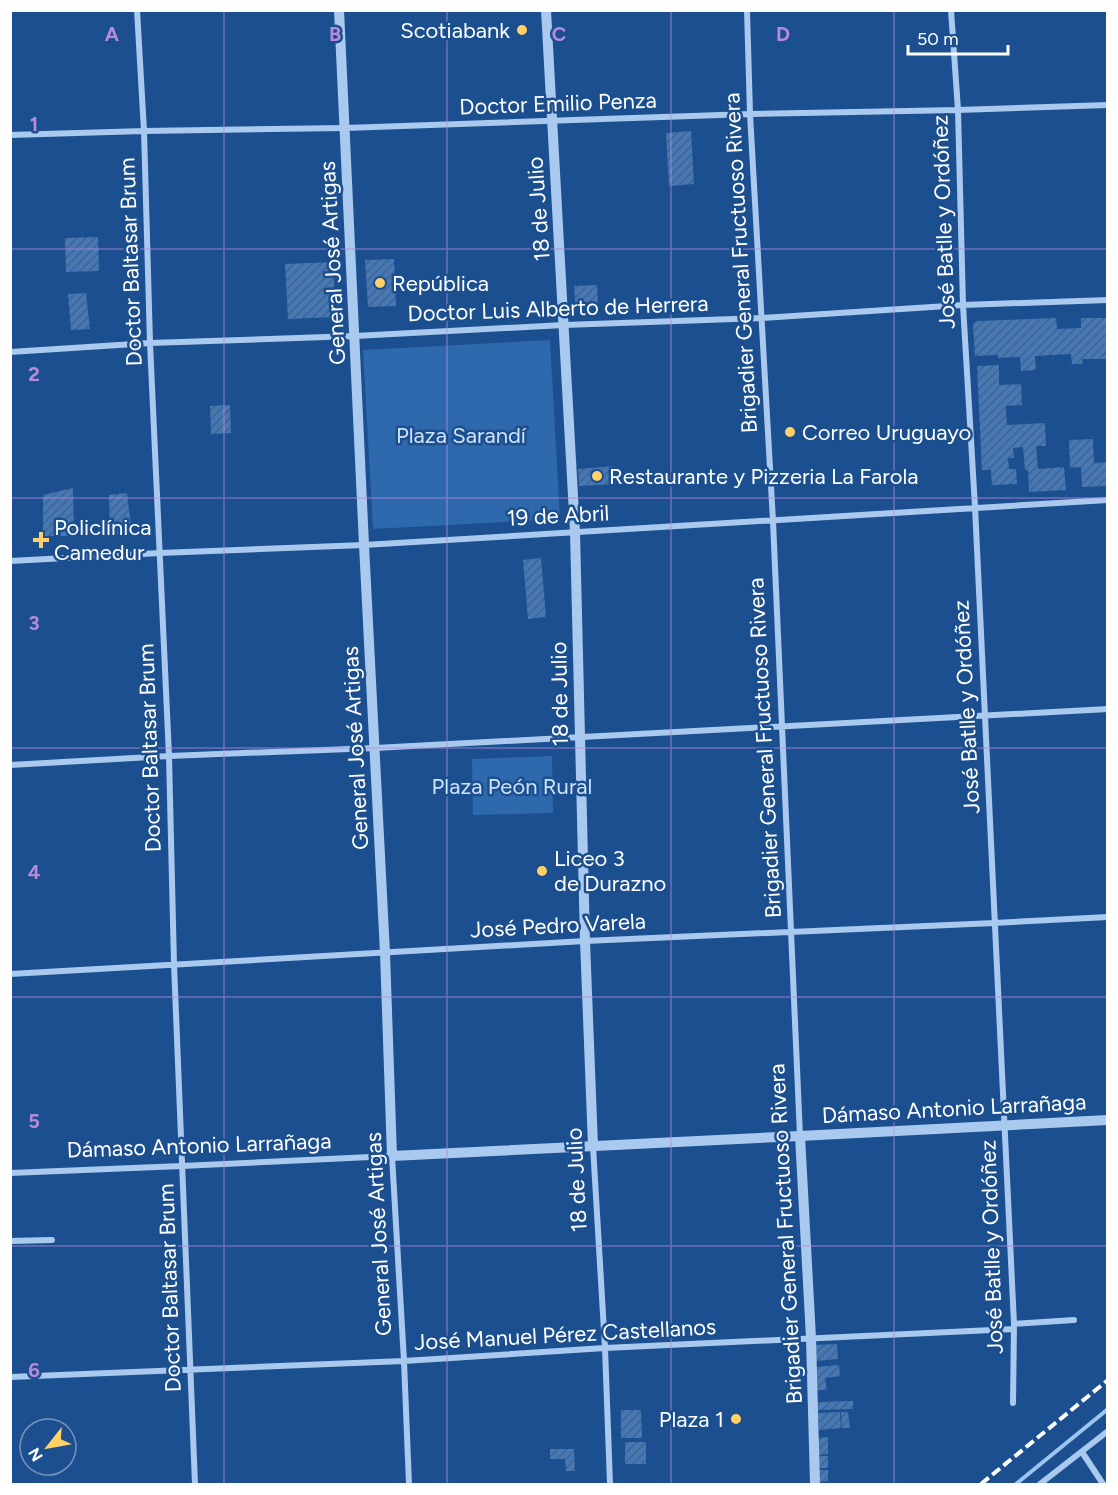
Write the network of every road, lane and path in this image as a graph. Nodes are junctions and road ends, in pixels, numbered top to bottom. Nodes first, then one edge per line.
1 (137, 10) edge
2 (339, 10) edge
3 (546, 10) edge
4 (747, 10) edge
5 (951, 10) edge
6 (1107, 105) edge
7 (958, 110) junction
8 (750, 114) junction
9 (552, 122) junction
10 (345, 128) junction
11 (144, 131) junction
12 (10, 135) edge
13 (1107, 300) edge
14 (963, 304) junction
15 (762, 318) junction
16 (564, 325) junction
17 (355, 336) junction
18 (150, 343) junction
19 (10, 352) edge
20 (1107, 500) edge
21 (975, 507) junction
22 (773, 521) junction
23 (575, 532) junction
24 (364, 545) junction
25 (160, 553) junction
26 (10, 561) edge
27 (1107, 709) edge
28 (985, 716) junction
29 (782, 726) junction
30 (580, 737) junction
31 (375, 748) junction
32 (169, 756) junction
33 (10, 765) edge
34 (1107, 917) edge
35 (994, 923) junction
36 (792, 932) junction
37 (585, 941) junction
38 (385, 953) junction
39 (174, 964) junction
40 (10, 974) edge
41 (1107, 1120) edge
42 (1004, 1126) junction
43 (800, 1136) junction
44 (593, 1146) junction
45 (392, 1156) junction
46 (182, 1166) junction
47 (10, 1173) edge
48 (52, 1240) dead end
49 (10, 1241) edge
50 (1074, 1320) dead end
51 (1014, 1327) junction
52 (811, 1338) junction
53 (605, 1348) junction
54 (404, 1361) junction
55 (190, 1369) junction
56 (10, 1377) edge
57 (1013, 1402) dead end
58 (1107, 1431) edge
59 (1082, 1452) junction
60 (195, 1485) edge
61 (408, 1485) edge
62 (610, 1485) edge
63 (815, 1485) edge
64 (1040, 1485) edge
65 (1103, 1485) edge

1 - 11 street, Doctor Baltasar Brum
2 - 10 street, General José Artigas
3 - 9 street, 18 de Julio
4 - 8 street, Brigadier General Fructuoso Rivera
5 - 7 street, José Batlle y Ordóñez
6 - 7 street, Doctor Emilio Penza
7 - 8 street, Doctor Emilio Penza
7 - 14 street, José Batlle y Ordóñez
8 - 9 street, Doctor Emilio Penza
8 - 15 street, Brigadier General Fructuoso Rivera
9 - 10 street, Doctor Emilio Penza
9 - 16 street, 18 de Julio
10 - 11 street, Doctor Emilio Penza
10 - 17 street, General José Artigas
11 - 12 street, Doctor Emilio Penza
11 - 18 street, Doctor Baltasar Brum
13 - 14 street, Doctor Luis Alberto de Herrera
14 - 15 street, Doctor Luis Alberto de Herrera
14 - 21 street, José Batlle y Ordóñez
15 - 16 street, Doctor Luis Alberto de Herrera
15 - 22 street, Brigadier General Fructuoso Rivera
16 - 17 street, Doctor Luis Alberto de Herrera
16 - 23 street, 18 de Julio
17 - 18 street, Doctor Luis Alberto de Herrera
17 - 24 street, General José Artigas
18 - 19 street, Doctor Luis Alberto de Herrera
18 - 25 street, Doctor Baltasar Brum
20 - 21 street, 19 de Abril
21 - 22 street, 19 de Abril
21 - 28 street, José Batlle y Ordóñez
22 - 23 street, 19 de Abril
22 - 29 street, Brigadier General Fructuoso Rivera
23 - 24 street, 19 de Abril
23 - 30 street, 18 de Julio
24 - 25 street, 19 de Abril
24 - 31 street, General José Artigas
25 - 26 street, 19 de Abril
25 - 32 street, Doctor Baltasar Brum
27 - 28 street
28 - 29 street
28 - 35 street, José Batlle y Ordóñez
29 - 30 street
29 - 36 street, Brigadier General Fructuoso Rivera
30 - 31 street
30 - 37 street, 18 de Julio
31 - 32 street
31 - 38 street, General José Artigas
32 - 33 street
32 - 39 street, Doctor Baltasar Brum
34 - 35 street, José Pedro Varela
35 - 36 street, José Pedro Varela
35 - 42 street, José Batlle y Ordóñez
36 - 37 street, José Pedro Varela
36 - 43 street, Brigadier General Fructuoso Rivera
37 - 38 street, José Pedro Varela
37 - 44 street, 18 de Julio
38 - 39 street, José Pedro Varela
38 - 45 street, General José Artigas
39 - 40 street, José Pedro Varela
39 - 46 street, Doctor Baltasar Brum
41 - 42 street, Dámaso Antonio Larrañaga
42 - 43 street, Dámaso Antonio Larrañaga
42 - 51 street, José Batlle y Ordóñez
43 - 44 street, Dámaso Antonio Larrañaga
43 - 52 street, Brigadier General Fructuoso Rivera
44 - 45 street, Dámaso Antonio Larrañaga
44 - 53 street, 18 de Julio
45 - 46 street, Dámaso Antonio Larrañaga
45 - 54 street, General José Artigas
46 - 47 street, Dámaso Antonio Larrañaga
46 - 55 street, Doctor Baltasar Brum
48 - 49 street
50 - 51 street, José Manuel Pérez Castellanos
51 - 52 street, José Manuel Pérez Castellanos
51 - 57 street, José Batlle y Ordóñez
52 - 53 street, José Manuel Pérez Castellanos
52 - 63 street, Brigadier General Fructuoso Rivera
53 - 54 street, José Manuel Pérez Castellanos
53 - 62 street, 18 de Julio
54 - 55 street, José Manuel Pérez Castellanos
54 - 61 street, General José Artigas
55 - 56 street, José Manuel Pérez Castellanos
55 - 60 street, Doctor Baltasar Brum
58 - 59 street
59 - 64 street
59 - 65 street

